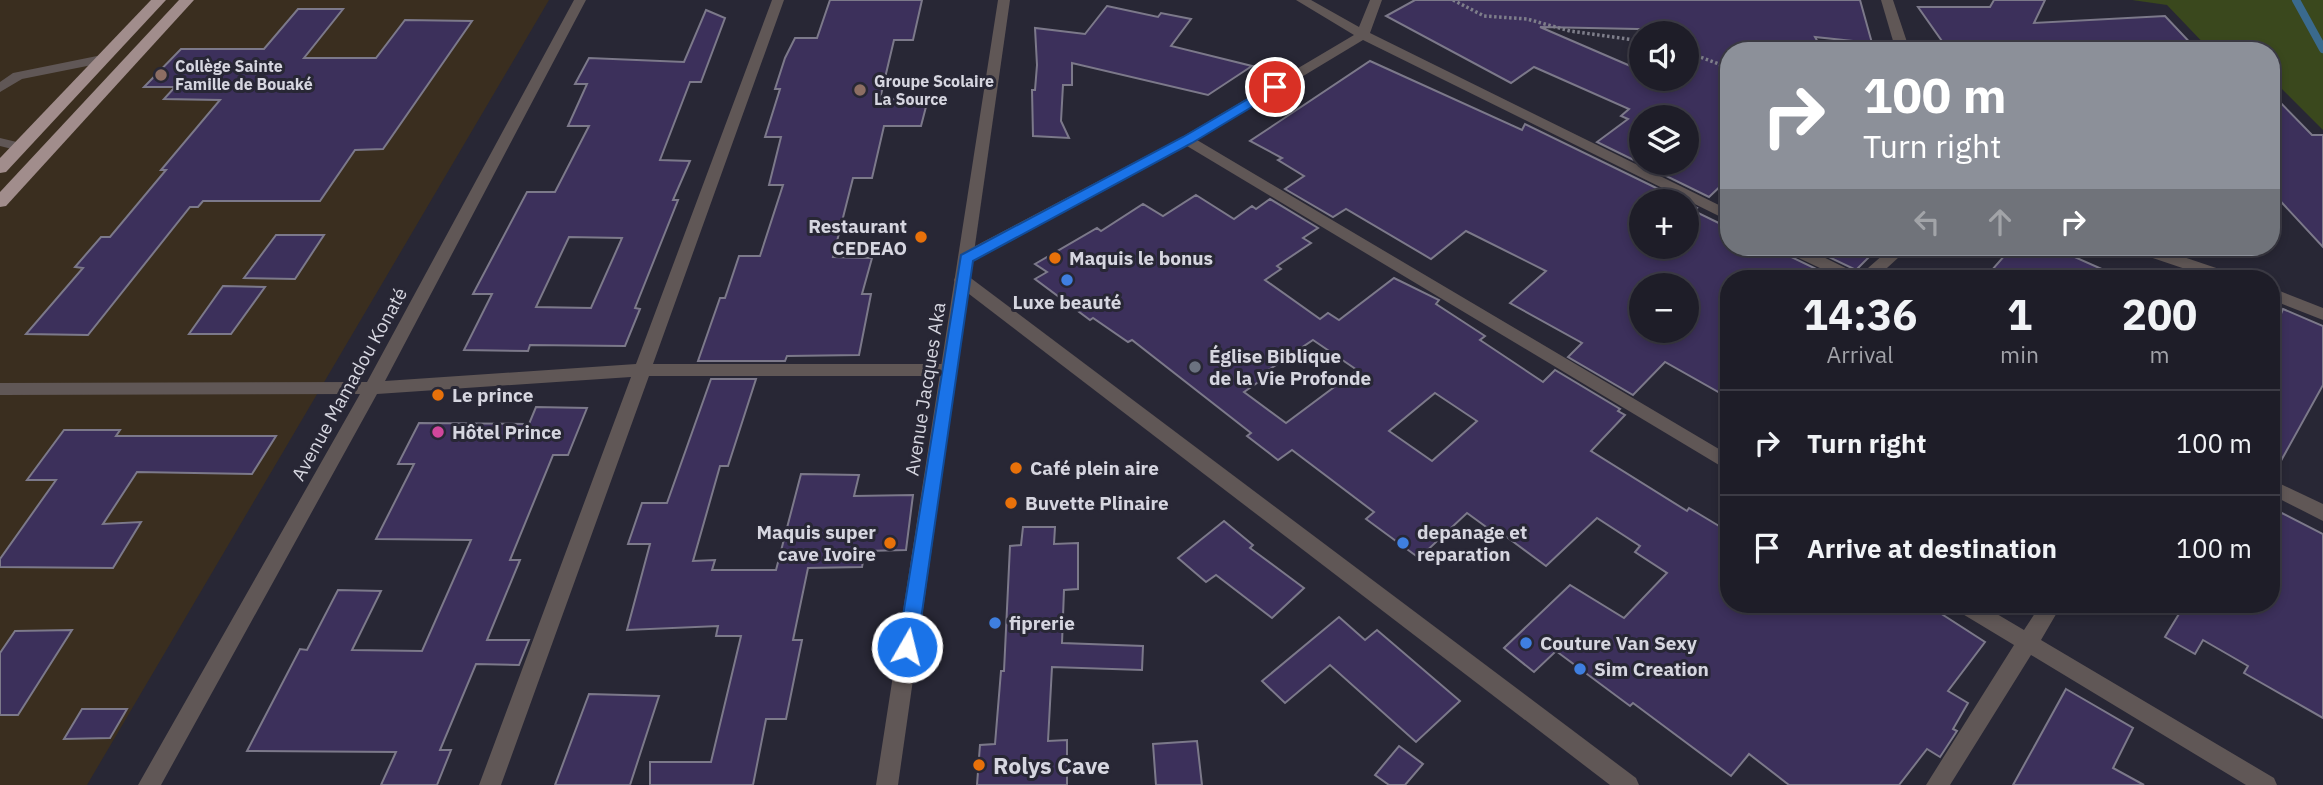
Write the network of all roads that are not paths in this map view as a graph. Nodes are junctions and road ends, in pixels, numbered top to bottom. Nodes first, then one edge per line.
1 (159, 0) edge
2 (187, 0) edge
3 (580, 0) edge
4 (778, 0) edge
5 (1004, 0) edge
6 (1302, 0) edge
7 (1376, 0) edge
8 (1886, 0) edge
9 (1363, 35) junction
10 (1900, 42) edge
11 (102, 59) junction
12 (0, 88) edge
13 (1187, 140) junction
14 (0, 142) edge
15 (20, 147) junction
16 (0, 168) edge
17 (0, 202) edge
18 (1720, 212) edge
19 (1809, 256) edge
20 (1892, 256) edge
21 (2164, 256) edge
22 (966, 258) junction
23 (1837, 270) edge
24 (1875, 270) edge
25 (2205, 270) edge
26 (962, 280) junction
27 (2280, 296) edge
28 (2323, 314) edge
29 (642, 370) junction
30 (949, 370) junction
31 (372, 388) junction
32 (0, 389) edge
33 (1720, 459) edge
34 (2280, 491) edge
35 (2323, 513) edge
36 (1978, 613) edge
37 (2046, 613) edge
38 (2027, 642) junction
39 (149, 785) edge
40 (490, 785) edge
41 (887, 785) edge
42 (1628, 785) edge
43 (1937, 785) edge
44 (2266, 785) edge

1 - 11 highway
2 - 17 highway
3 - 31 street, Avenue Mamadou Konaté
4 - 29 street
5 - 22 street, Avenue Jacques Aka
6 - 9 street
7 - 9 street
8 - 10 street
9 - 13 street
9 - 18 street
11 - 12 street
11 - 15 highway
13 - 22 street
13 - 33 street
14 - 15 street
15 - 16 highway
19 - 23 street
20 - 24 street
21 - 25 street
22 - 26 street, Avenue Jacques Aka
26 - 30 street, Avenue Jacques Aka
26 - 42 street
27 - 28 street
29 - 30 street
29 - 31 street
29 - 40 street
30 - 41 street, Avenue Jacques Aka
31 - 32 street
31 - 39 street, Avenue Mamadou Konaté
34 - 35 street
36 - 38 street
37 - 38 street
38 - 43 street
38 - 44 street

